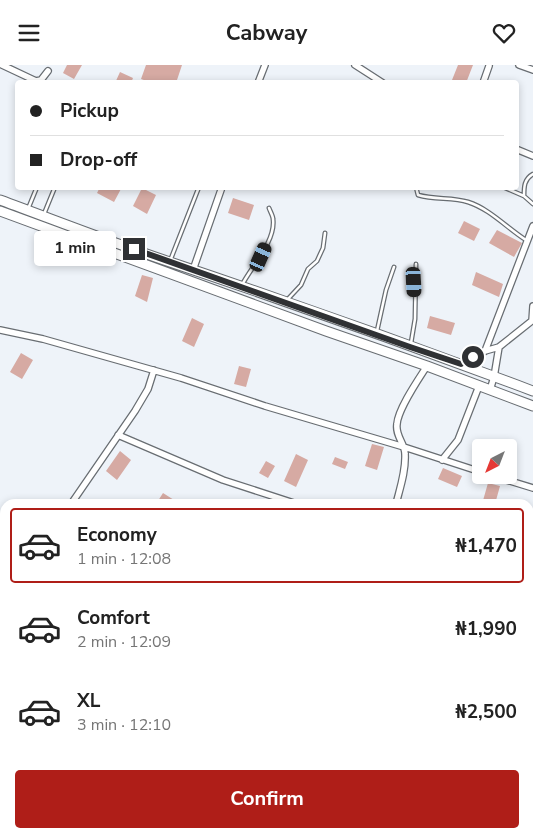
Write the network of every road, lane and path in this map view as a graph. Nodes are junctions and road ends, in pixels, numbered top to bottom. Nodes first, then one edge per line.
1 (2, 65) edge
2 (264, 65) edge
3 (355, 65) edge
4 (519, 65) edge
5 (489, 66) edge
6 (533, 70) edge
7 (48, 71) dead end
8 (34, 80) edge
9 (41, 80) edge
10 (259, 80) edge
11 (378, 80) edge
12 (484, 80) edge
13 (519, 150) edge
14 (533, 156) edge
15 (533, 174) edge
16 (36, 190) edge
17 (54, 190) edge
18 (198, 190) edge
19 (221, 190) edge
20 (417, 190) edge
21 (510, 190) edge
22 (524, 196) junction
23 (0, 200) edge
24 (533, 204) edge
25 (269, 208) dead end
26 (28, 210) junction
27 (0, 211) edge
28 (43, 216) junction
29 (533, 226) edge
30 (325, 233) dead end
31 (530, 239) edge
32 (170, 262) junction
33 (416, 264) dead end
34 (394, 267) dead end
35 (193, 270) junction
36 (241, 286) junction
37 (285, 303) junction
38 (533, 305) edge
39 (532, 320) edge
40 (0, 329) edge
41 (376, 335) junction
42 (410, 347) junction
43 (499, 347) junction
44 (485, 351) junction
45 (461, 364) junction
46 (427, 366) junction
47 (154, 370) junction
48 (494, 377) junction
49 (479, 386) junction
50 (490, 390) junction
51 (533, 391) edge
52 (533, 406) edge
53 (118, 435) junction
54 (404, 447) junction
55 (442, 460) junction
56 (472, 469) edge
57 (518, 483) edge
58 (533, 488) edge
59 (75, 499) edge
60 (282, 499) edge
61 (397, 499) edge

1 - 8 street
2 - 10 street
3 - 11 street
4 - 6 street
5 - 12 street
7 - 9 street
13 - 14 street
15 - 22 lane
16 - 26 lane
17 - 28 lane
18 - 32 lane
19 - 35 street
20 - 31 lane
21 - 22 lane
22 - 24 lane
23 - 26 highway
25 - 36 lane
26 - 28 highway
27 - 46 highway
28 - 32 highway
29 - 31 street
30 - 37 lane
31 - 44 street
32 - 35 highway
33 - 42 lane
34 - 41 lane
35 - 36 highway
36 - 37 highway
37 - 41 highway
38 - 39 street
39 - 43 street
40 - 47 street
41 - 42 highway
42 - 45 highway
43 - 44 street
43 - 48 street
44 - 45 street
45 - 48 highway
46 - 49 highway
46 - 54 street
47 - 53 street
47 - 54 street
48 - 50 street
48 - 51 highway
49 - 50 highway
49 - 55 street
50 - 52 highway
53 - 59 street
53 - 60 street
54 - 55 street
54 - 61 street
55 - 56 street
57 - 58 street

